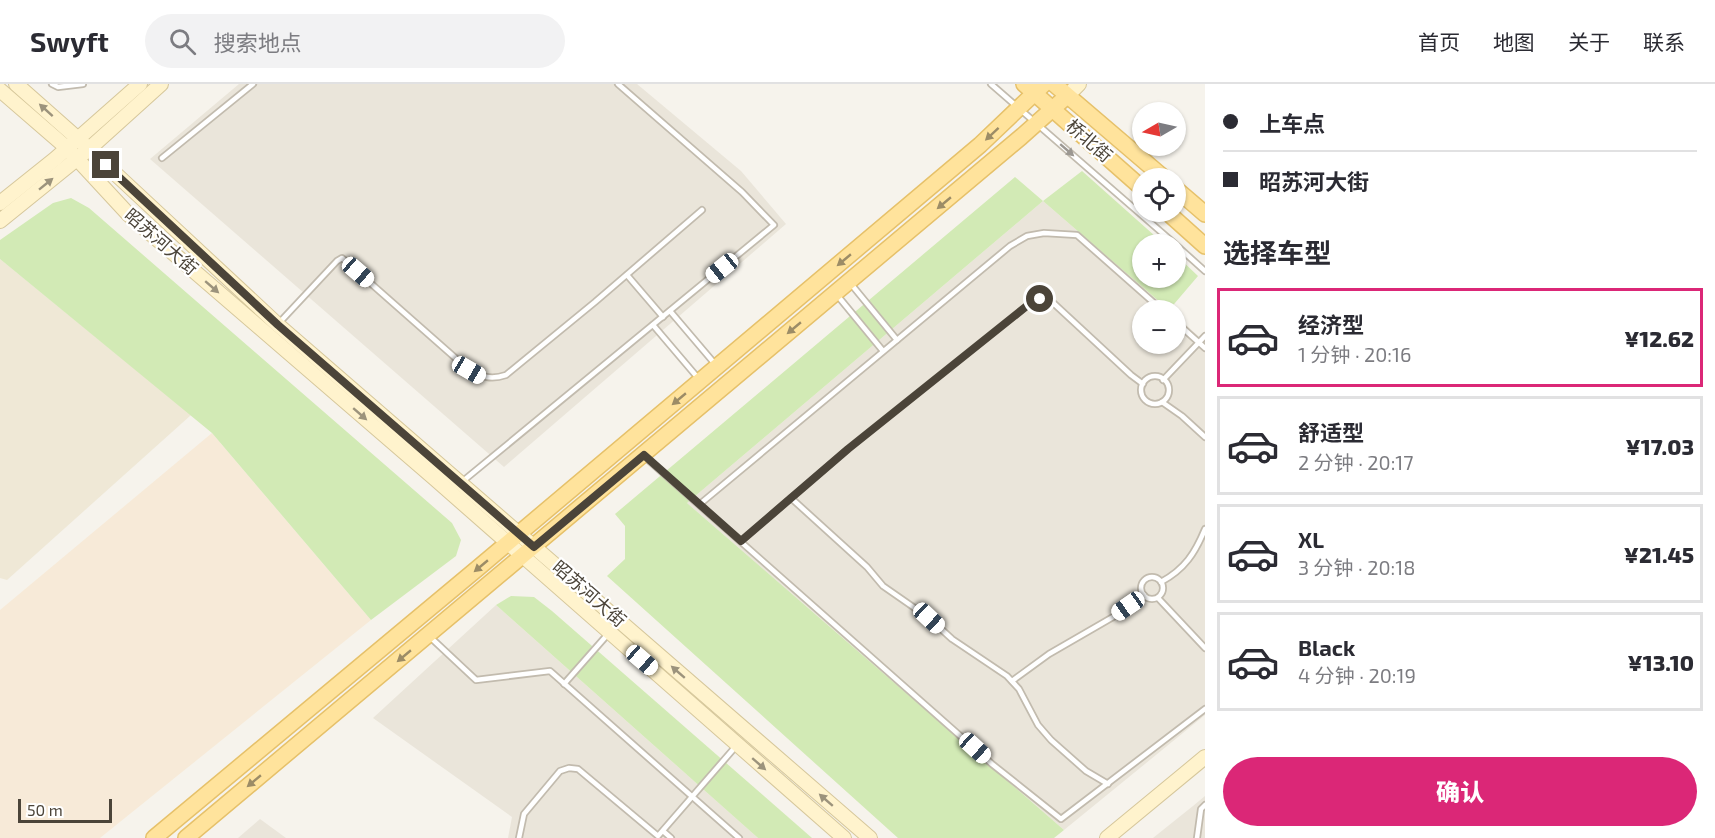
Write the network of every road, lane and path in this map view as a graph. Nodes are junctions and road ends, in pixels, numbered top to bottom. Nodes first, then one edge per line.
1 (16, 84) edge
2 (52, 84) edge
3 (82, 84) edge
4 (140, 84) edge
5 (161, 84) edge
6 (253, 84) edge
7 (618, 84) edge
8 (991, 84) edge
9 (1054, 84) edge
10 (1079, 84) edge
11 (1034, 87) edge
12 (0, 90) edge
13 (1067, 96) junction
14 (1019, 109) junction
15 (1053, 109) junction
16 (1036, 124) junction
17 (77, 138) junction
18 (67, 148) junction
19 (89, 149) junction
20 (162, 158) dead end
21 (76, 160) junction
22 (1152, 168) edge
23 (1132, 179) edge
24 (1186, 198) edge
25 (0, 203) edge
26 (702, 210) dead end
27 (1205, 214) edge
28 (0, 221) edge
29 (1178, 222) edge
30 (1163, 234) edge
31 (1205, 246) edge
32 (1186, 254) edge
33 (1205, 271) edge
34 (627, 275) junction
35 (849, 282) junction
36 (836, 294) junction
37 (1151, 300) edge
38 (670, 310) junction
39 (663, 316) junction
40 (278, 325) junction
41 (653, 325) junction
42 (1186, 331) edge
43 (1205, 336) edge
44 (897, 340) junction
45 (1199, 342) junction
46 (1205, 348) edge
47 (883, 351) junction
48 (717, 366) junction
49 (1163, 380) junction
50 (700, 381) junction
51 (1143, 384) junction
52 (1162, 402) junction
53 (1205, 436) edge
54 (644, 455) junction
55 (461, 483) junction
56 (791, 498) junction
57 (700, 504) junction
58 (1205, 529) edge
59 (513, 538) junction
60 (741, 541) junction
61 (528, 552) junction
62 (1161, 582) junction
63 (1144, 595) junction
64 (1158, 598) junction
65 (609, 632) junction
66 (429, 636) junction
67 (1205, 648) edge
68 (1012, 681) junction
69 (564, 684) junction
70 (1205, 709) edge
71 (738, 745) junction
72 (1205, 757) edge
73 (1108, 784) junction
74 (693, 797) junction
75 (1205, 805) edge
76 (663, 831) junction
77 (154, 838) edge
78 (186, 838) edge
79 (519, 838) edge
80 (671, 838) edge
81 (739, 838) edge
82 (844, 838) edge
83 (870, 838) edge
84 (1107, 838) edge
85 (1197, 838) edge

17 -> 1 street, 昭苏河大街
2 - 3 lane
4 - 17 street
5 - 19 street
6 - 20 lane
7 - 38 lane
8 - 14 lane
9 - 13 main road, 桥北街
10 - 13 street
11 - 14 main road
11 - 15 main road, 桥北街
12 - 18 street, 昭苏河大街
13 - 15 main road
13 - 22 main road, 桥北街
14 - 16 lane
14 -> 48 main road
15 - 16 main road
15 - 23 main road, 桥北街
16 -> 30 lane
16 -> 35 main road
17 - 18 street
17 - 19 street, 昭苏河大街
18 - 21 street, 昭苏河大街
18 - 25 street
19 - 21 street
19 - 40 street, 昭苏河大街
28 -> 21 street
21 -> 59 street, 昭苏河大街
24 - 27 main road
26 - 34 lane
29 - 31 main road
32 - 33 lane
34 - 39 lane
34 - 40 lane
35 - 36 main road
35 - 44 lane
36 - 47 lane
36 -> 54 main road
37 - 44 lane
38 - 39 lane
38 - 48 lane
39 - 41 lane
40 - 55 street, 昭苏河大街
41 - 50 lane
41 - 55 lane
42 - 45 lane
43 - 45 lane
44 - 47 lane
45 - 46 lane
45 - 49 lane
47 - 57 lane
48 - 50 main road
49 - 51 lane
49 - 52 lane
50 -> 59 main road
51 - 52 lane
51 - 56 lane
52 - 53 lane
54 - 57 lane
54 - 61 main road
55 - 59 street, 昭苏河大街
56 - 60 lane
56 - 68 lane
57 - 60 lane
58 - 62 lane
59 - 61 street, 昭苏河大街
59 -> 77 main road
60 - 73 lane
61 - 65 street, 昭苏河大街
61 - 66 main road
83 -> 61 street, 昭苏河大街
62 - 63 lane
62 - 64 lane
63 - 64 lane
63 - 68 lane
64 - 67 lane
65 - 69 lane
65 - 71 street, 昭苏河大街
66 - 69 lane
66 -> 78 main road
68 - 73 lane
69 - 74 lane
70 - 73 lane
71 - 74 lane
71 -> 82 street, 昭苏河大街
72 - 84 street
74 - 76 lane
74 - 81 lane
75 - 85 lane
76 - 79 lane
76 - 80 lane

